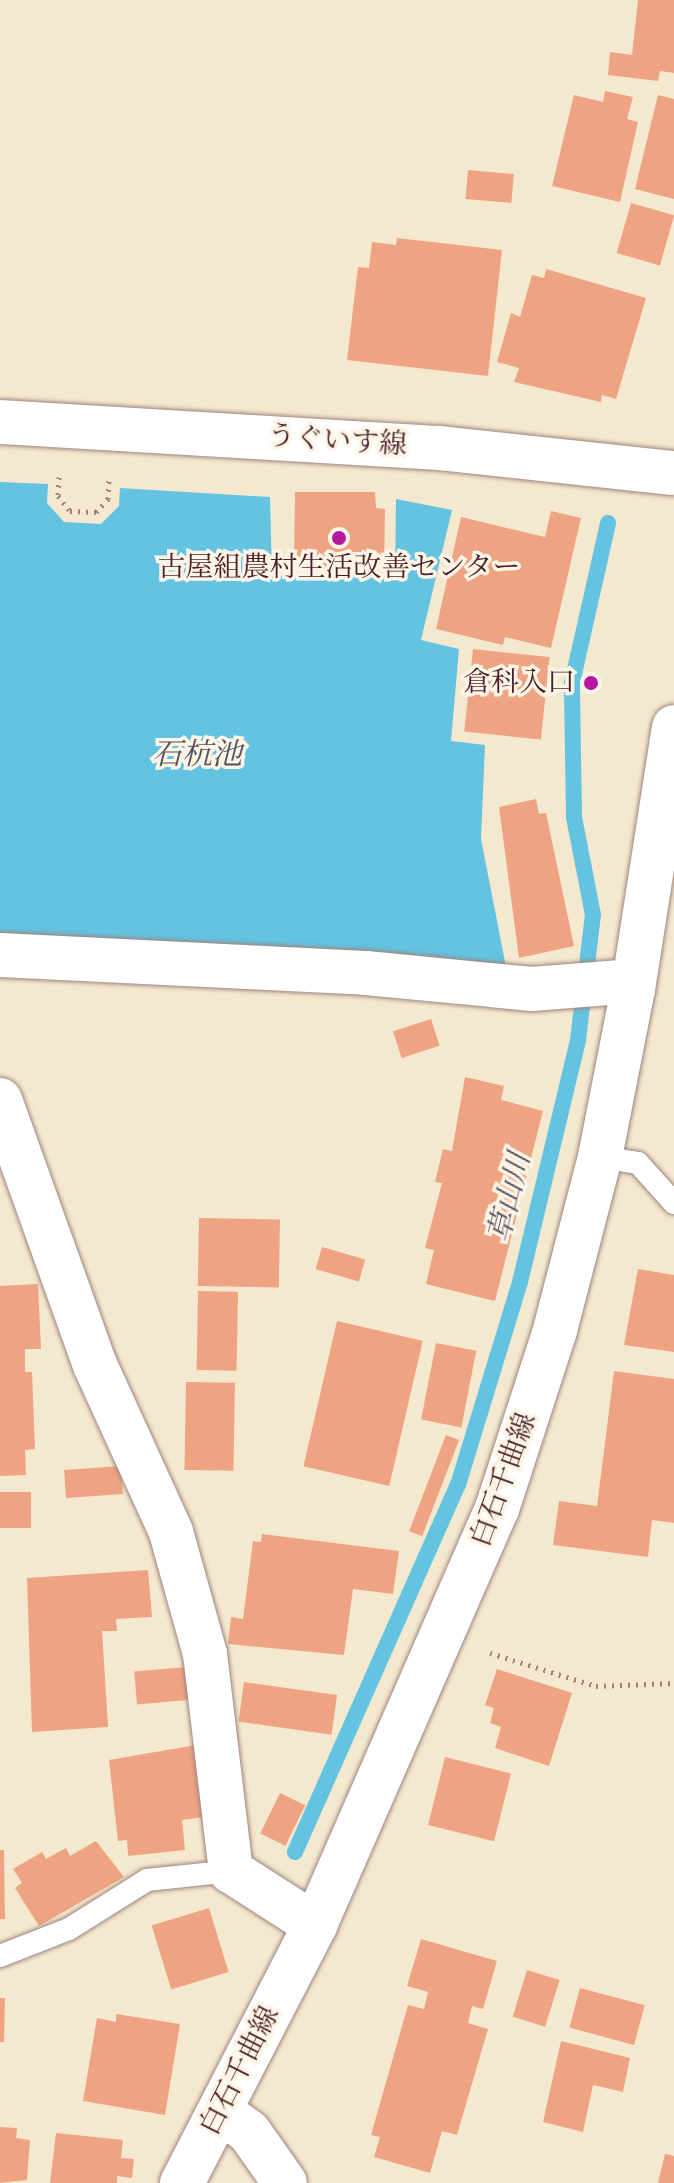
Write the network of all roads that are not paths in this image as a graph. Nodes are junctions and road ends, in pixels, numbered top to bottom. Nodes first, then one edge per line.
1 (0, 422) edge
2 (674, 473) edge
3 (674, 727) edge
4 (0, 955) edge
5 (603, 983) junction
6 (0, 1100) edge
7 (600, 1157) junction
8 (674, 1203) edge
9 (231, 1871) junction
10 (315, 1925) junction
11 (0, 1956) edge
12 (220, 2111) junction
13 (182, 2183) edge
14 (285, 2183) edge

1 - 2 street, うぐいす線
3 - 5 street, 白石千曲線
4 - 5 street
5 - 7 street, 白石千曲線
6 - 9 street
7 - 8 lane
7 - 10 street, 白石千曲線
9 - 10 street
9 - 11 lane
10 - 12 street, 白石千曲線
12 - 13 street, 白石千曲線
12 - 14 street

